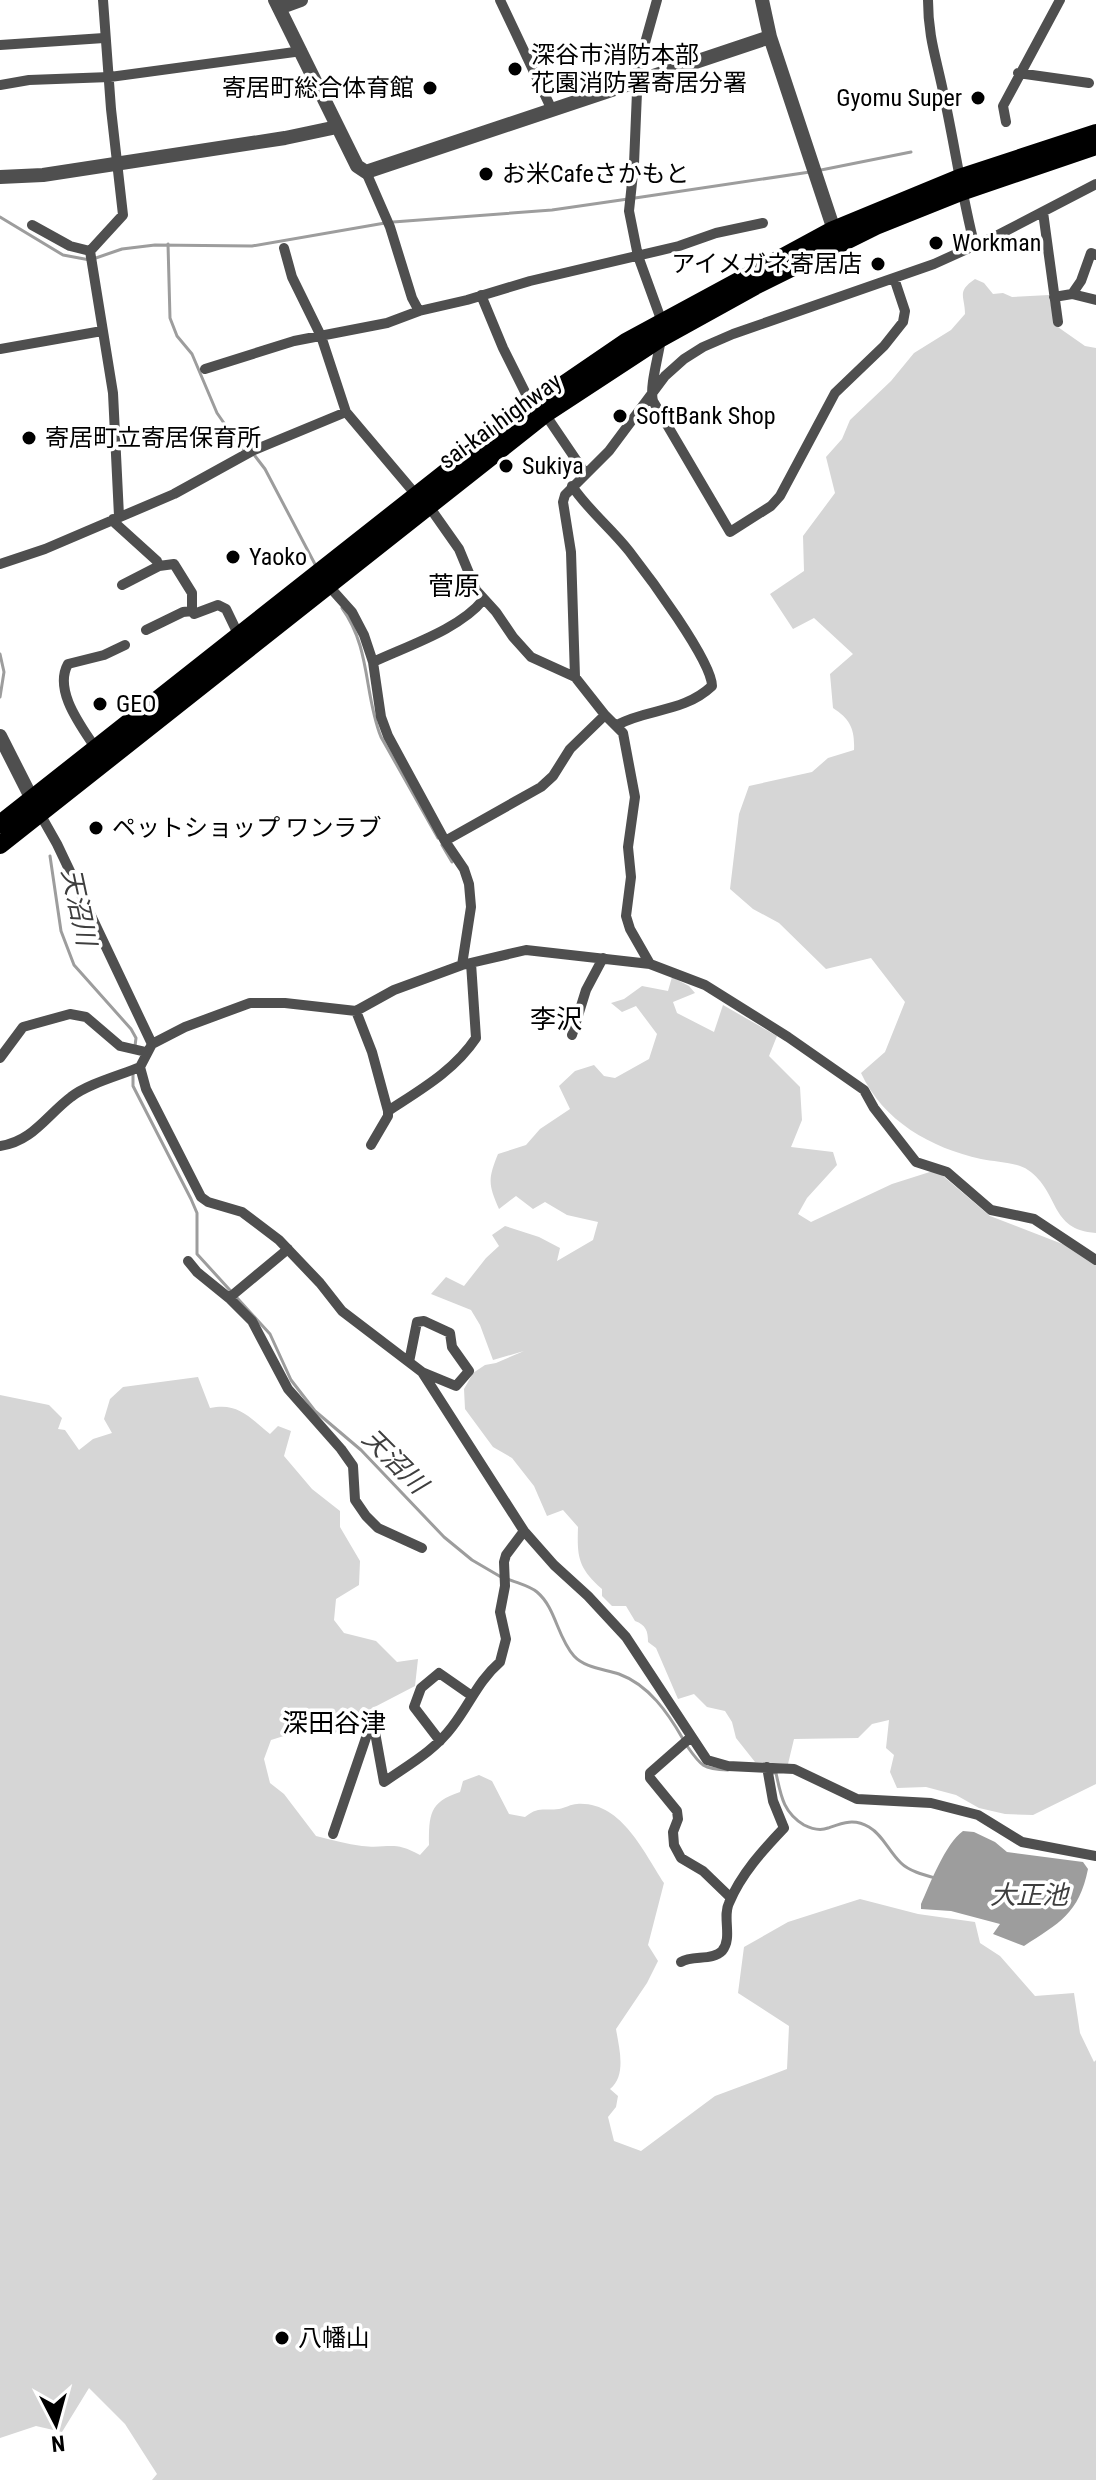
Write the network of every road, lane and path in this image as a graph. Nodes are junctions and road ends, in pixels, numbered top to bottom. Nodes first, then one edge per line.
1 (103, 0) edge
2 (301, 0) edge
3 (500, 0) edge
4 (657, 0) edge
5 (762, 0) edge
6 (928, 0) edge
7 (1060, 0) edge
8 (277, 4) edge
9 (770, 37) junction
10 (104, 38) junction
11 (0, 45) edge
12 (302, 51) junction
13 (1018, 73) junction
14 (110, 77) junction
15 (637, 82) junction
16 (1089, 83) dead end
17 (0, 85) edge
18 (552, 110) junction
19 (1006, 122) dead end
20 (337, 127) junction
21 (1096, 133) edge
22 (1096, 146) edge
23 (117, 164) junction
24 (366, 172) junction
25 (0, 177) edge
26 (1096, 184) edge
27 (960, 185) junction
28 (1043, 212) junction
29 (763, 223) dead end
30 (32, 225) dead end
31 (836, 236) junction
32 (975, 247) junction
33 (284, 248) dead end
34 (90, 251) junction
35 (1096, 255) edge
36 (638, 256) junction
37 (894, 278) junction
38 (1072, 294) junction
39 (481, 295) junction
40 (1054, 297) junction
41 (1096, 300) edge
42 (419, 311) junction
43 (1058, 322) dead end
44 (661, 330) junction
45 (102, 331) junction
46 (321, 336) junction
47 (0, 349) edge
48 (205, 369) dead end
49 (651, 394) junction
50 (539, 410) junction
51 (346, 412) junction
52 (585, 473) junction
53 (572, 486) junction
54 (422, 500) junction
55 (116, 518) junction
56 (0, 564) edge
57 (159, 566) junction
58 (327, 584) junction
59 (122, 585) dead end
60 (483, 600) junction
61 (192, 611) junction
62 (146, 630) dead end
63 (239, 636) junction
64 (125, 645) dead end
65 (373, 662) junction
66 (575, 677) junction
67 (605, 715) junction
68 (617, 725) junction
69 (0, 736) edge
70 (96, 749) junction
71 (36, 808) junction
72 (0, 824) edge
73 (445, 841) junction
74 (0, 845) edge
75 (603, 958) junction
76 (467, 964) junction
77 (650, 964) junction
78 (356, 1011) junction
79 (572, 1035) dead end
80 (149, 1048) junction
81 (0, 1058) edge
82 (140, 1067) junction
83 (388, 1111) junction
84 (371, 1145) dead end
85 (0, 1146) edge
86 (288, 1249) junction
87 (1096, 1260) edge
88 (188, 1261) dead end
89 (229, 1298) junction
90 (409, 1362) junction
91 (422, 1372) junction
92 (524, 1531) junction
93 (422, 1548) dead end
94 (472, 1696) junction
95 (691, 1737) junction
96 (440, 1741) junction
97 (767, 1767) junction
98 (333, 1834) dead end
99 (1096, 1856) edge
100 (731, 1898) junction
101 (681, 1962) dead end

1 - 10 street
2 - 8 street
3 - 18 street
4 - 15 street
5 - 9 street
6 - 27 street
7 - 13 street
8 - 12 street
9 - 15 street
9 - 31 street
10 - 11 street
10 - 14 street
12 - 14 street
12 - 20 street
13 - 16 street
13 - 19 street
14 - 17 street
14 - 23 street
15 - 18 street
15 - 36 street
18 - 24 street
20 - 23 street
20 - 24 street
21 - 27 highway, sai-kai highway
22 - 27 highway, sai-kai highway
23 - 25 street
23 - 34 street
24 - 42 street
26 - 28 street
27 - 31 highway, sai-kai highway
27 - 32 street
28 - 32 street
28 - 40 street
29 - 36 street
30 - 34 street
31 - 44 highway, sai-kai highway
32 - 37 street
33 - 46 street
34 - 45 street
35 - 38 street
36 - 39 street
36 - 44 street
37 - 49 street
37 - 49 street
38 - 40 street
38 - 41 street
39 - 42 street
39 - 50 street
40 - 43 street
42 - 46 street
44 - 49 street
44 - 50 highway, sai-kai highway
45 - 47 street
45 - 55 street
46 - 48 street
46 - 51 street
49 - 52 street
50 - 52 street
50 - 54 highway, sai-kai highway
51 - 54 street
51 - 55 street
52 - 53 street
53 - 66 street
53 - 68 street
54 - 58 highway, sai-kai highway
54 - 60 street
54 - 63 highway, sai-kai highway
55 - 56 street
55 - 57 street
57 - 59 street
57 - 61 street
58 - 65 street
58 - 71 highway, sai-kai highway
60 - 65 street
60 - 66 street
61 - 62 street
61 - 63 street
63 - 70 highway, sai-kai highway
64 - 70 street
65 - 73 street
66 - 67 street
67 - 68 street
67 - 73 street
68 - 77 street
69 - 71 street
70 - 71 highway, sai-kai highway
71 - 72 highway, sai-kai highway
71 - 74 highway, sai-kai highway
71 - 80 street
73 - 76 street
75 - 76 street
75 - 77 street
75 - 79 street
76 - 78 street
76 - 83 street
77 - 87 street
78 - 80 street
78 - 83 street
80 - 81 street
80 - 82 street
82 - 85 street
82 - 86 street
83 - 84 street
86 - 89 street
86 - 90 street
88 - 89 street
89 - 93 street
90 - 91 street
90 - 91 street
91 - 92 street
92 - 94 street
92 - 95 street
94 - 96 street
94 - 96 street
95 - 97 street
95 - 100 street
96 - 98 street
97 - 99 street
97 - 100 street
100 - 101 street

